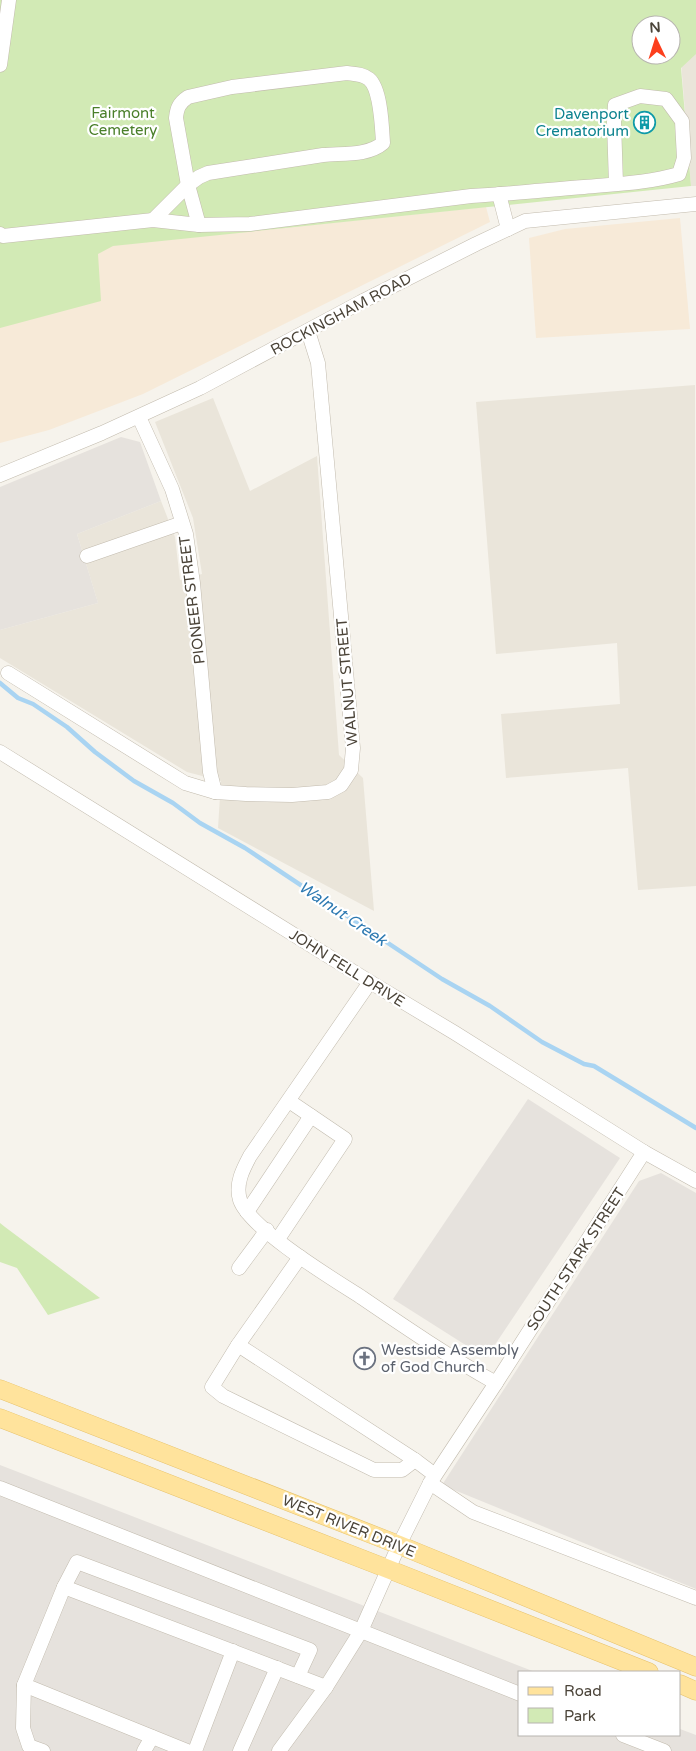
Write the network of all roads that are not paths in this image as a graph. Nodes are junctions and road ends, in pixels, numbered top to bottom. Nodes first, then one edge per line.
1 (9, 0) edge
2 (0, 65) edge
3 (616, 184) junction
4 (188, 185) junction
5 (500, 194) junction
6 (696, 204) edge
7 (153, 220) junction
8 (199, 225) junction
9 (508, 229) junction
10 (0, 234) edge
11 (308, 331) junction
12 (139, 417) junction
13 (0, 475) edge
14 (182, 523) junction
15 (88, 556) dead end
16 (8, 673) dead end
17 (0, 752) edge
18 (215, 792) junction
19 (370, 982) junction
20 (288, 1101) junction
21 (311, 1116) junction
22 (644, 1152) junction
23 (696, 1181) edge
24 (247, 1212) junction
25 (267, 1230) junction
26 (278, 1239) junction
27 (300, 1257) junction
28 (239, 1268) dead end
29 (238, 1345) junction
30 (496, 1383) junction
31 (0, 1389) edge
32 (0, 1418) edge
33 (415, 1460) junction
34 (432, 1479) junction
35 (0, 1488) edge
36 (399, 1545) junction
37 (388, 1569) junction
38 (64, 1587) junction
39 (696, 1598) edge
40 (361, 1631) junction
41 (233, 1651) junction
42 (696, 1666) edge
43 (277, 1668) junction
44 (646, 1671) edge
45 (298, 1676) junction
46 (681, 1684) edge
47 (24, 1685) junction
48 (326, 1687) junction
49 (696, 1691) edge
50 (518, 1693) edge
51 (626, 1736) edge
52 (152, 1737) junction
53 (42, 1751) edge
54 (144, 1751) edge
55 (187, 1751) edge
56 (195, 1751) edge
57 (240, 1751) edge
58 (279, 1751) edge
59 (664, 1751) edge

1 - 2 street
3 - 3 street
3 - 5 street
4 - 4 street
4 - 7 street
4 - 8 street
5 - 8 street
5 - 9 street
6 - 9 street, ROCKINGHAM ROAD
7 - 8 street
7 - 10 street
9 - 11 street, ROCKINGHAM ROAD
11 - 12 street, ROCKINGHAM ROAD
11 - 18 street, WALNUT STREET
12 - 13 street, ROCKINGHAM ROAD
12 - 14 street, PIONEER STREET
14 - 15 street
14 - 18 street, PIONEER STREET
16 - 18 street, WALNUT STREET
17 - 19 street, JOHN FELL DRIVE
19 - 20 street
19 - 22 street, JOHN FELL DRIVE
20 - 21 street
20 - 24 street
21 - 24 street
21 - 26 street
22 - 23 street, JOHN FELL DRIVE
22 - 30 street, SOUTH STARK STREET
24 - 25 street
25 - 26 street
25 - 28 street
26 - 27 street
27 - 29 street
27 - 30 street
29 - 33 street
29 - 33 street
30 - 34 street, SOUTH STARK STREET
31 - 36 main road, WEST RIVER DRIVE
32 - 37 main road, WEST RIVER DRIVE
33 - 34 street
34 - 36 street, SOUTH STARK STREET
34 - 39 street
35 - 40 street
36 - 37 street, SOUTH STARK STREET
36 - 42 main road, WEST RIVER DRIVE
37 - 40 street, SOUTH STARK STREET
37 - 44 main road, WEST RIVER DRIVE
38 - 41 street
38 - 45 street
38 - 47 street
40 - 48 street, SOUTH STARK STREET
40 - 50 street
41 - 43 street
41 - 56 street
43 - 45 street
43 - 57 street
45 - 48 street
46 - 49 main road
47 - 52 street
47 - 53 street
48 - 58 street, SOUTH STARK STREET
51 - 59 street
52 - 54 street
52 - 55 street

